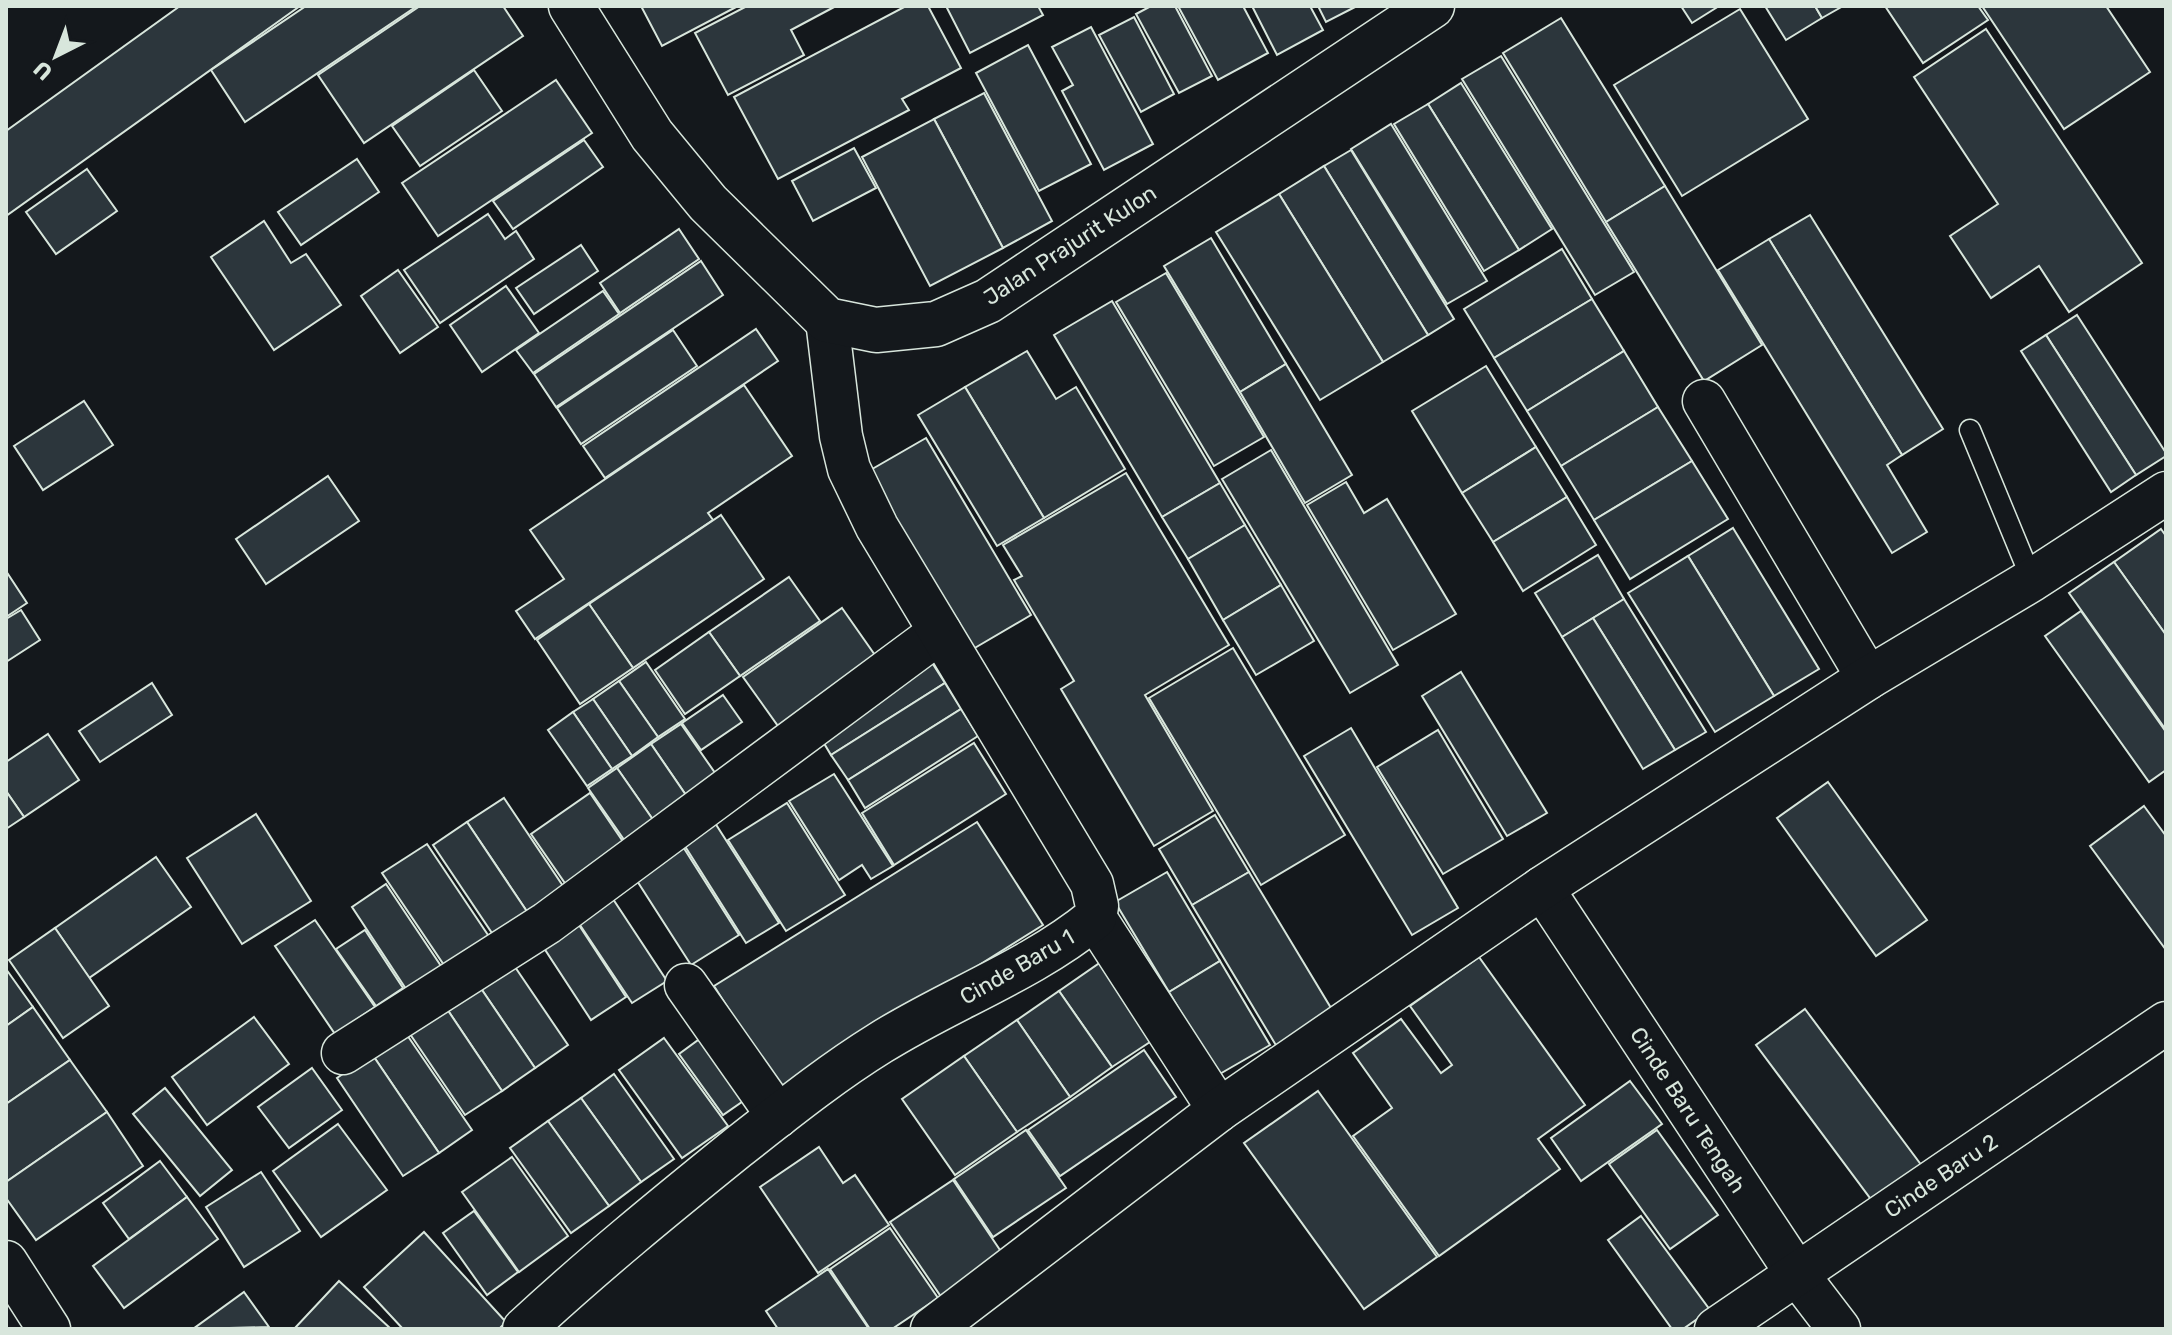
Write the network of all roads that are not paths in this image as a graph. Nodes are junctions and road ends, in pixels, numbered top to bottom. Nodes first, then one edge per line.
1 (571, 6) edge
2 (1432, 6) edge
3 (827, 320) junction
4 (1704, 401) dead end
5 (1970, 430) dead end
6 (2166, 493) edge
7 (2032, 580) junction
8 (940, 632) junction
9 (1868, 678) junction
10 (1542, 888) junction
11 (1095, 918) junction
12 (686, 985) dead end
13 (2166, 1023) edge
14 (343, 1053) dead end
15 (1219, 1110) junction
16 (778, 1116) junction
17 (6, 1262) edge
18 (1797, 1274) junction
19 (49, 1329) edge
20 (524, 1329) edge
21 (932, 1329) edge
22 (1716, 1329) edge
23 (1839, 1329) edge

1 - 3 main road
2 - 3 main road, Jalan Prajurit Kulon
3 - 8 street, Cinde Baru 1
4 - 9 street
5 - 7 lane
6 - 7 street
7 - 9 street
8 - 11 street, Cinde Baru 1
8 - 14 street
9 - 10 street
10 - 15 street
10 - 18 street, Cinde Baru Tengah
11 - 15 street
11 - 16 street, Cinde Baru 1
12 - 16 street
13 - 18 street, Cinde Baru 2
15 - 21 street
16 - 20 street, Cinde Baru 1
17 - 19 street
18 - 22 street, Cinde Baru 2
18 - 23 street, Cinde Baru Tengah

